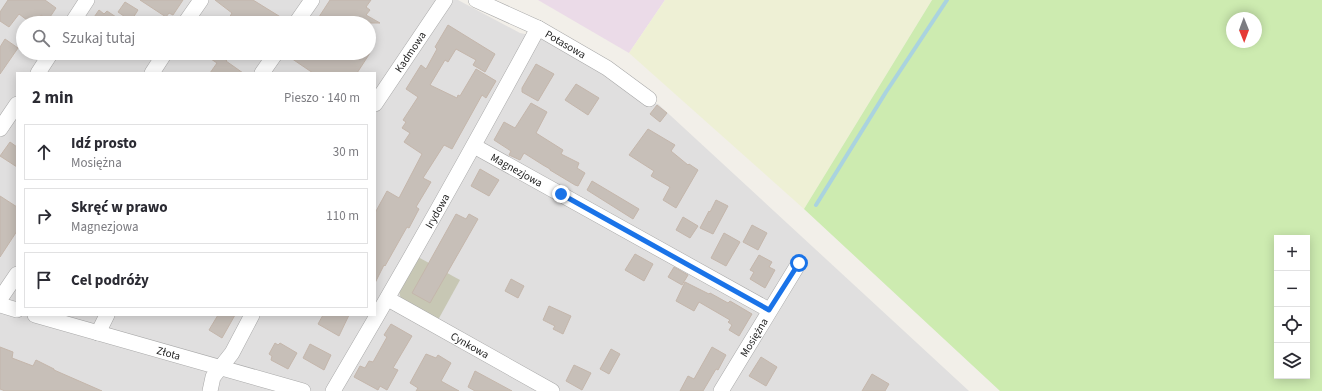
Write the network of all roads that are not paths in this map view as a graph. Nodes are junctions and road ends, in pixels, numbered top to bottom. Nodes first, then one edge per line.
1 (87, 0) edge
2 (201, 0) edge
3 (312, 0) edge
4 (445, 0) edge
5 (476, 0) edge
6 (77, 16) edge
7 (190, 16) edge
8 (301, 16) edge
9 (538, 28) junction
10 (46, 60) edge
11 (160, 60) edge
12 (271, 60) edge
13 (39, 72) edge
14 (153, 72) edge
15 (263, 72) edge
16 (649, 99) dead end
17 (376, 103) edge
18 (16, 105) edge
19 (0, 129) edge
20 (474, 146) junction
21 (799, 263) dead end
22 (16, 275) edge
23 (388, 298) junction
24 (0, 299) edge
25 (0, 305) edge
26 (16, 310) edge
27 (769, 310) junction
28 (38, 316) edge
29 (106, 316) edge
30 (251, 316) edge
31 (98, 333) junction
32 (220, 368) junction
33 (210, 391) edge
34 (303, 391) edge
35 (333, 391) edge
36 (552, 391) edge
37 (721, 391) edge

1 - 6 street
2 - 7 street
3 - 8 street
4 - 17 street, Kadmowa
5 - 9 street, Potasowa
9 - 16 street, Potasowa
9 - 20 street, Irydowa
10 - 13 street
11 - 14 street
12 - 15 street
18 - 19 street
20 - 23 street, Irydowa
20 - 27 street, Magnezjowa
21 - 27 street, Mosiężna
22 - 24 street
23 - 35 street, Irydowa
23 - 36 street, Cynkowa
25 - 26 street
27 - 37 street, Mosiężna
28 - 31 street, Złota
29 - 31 street
30 - 32 street
31 - 32 street, Złota
32 - 33 street
32 - 34 street, Złota

